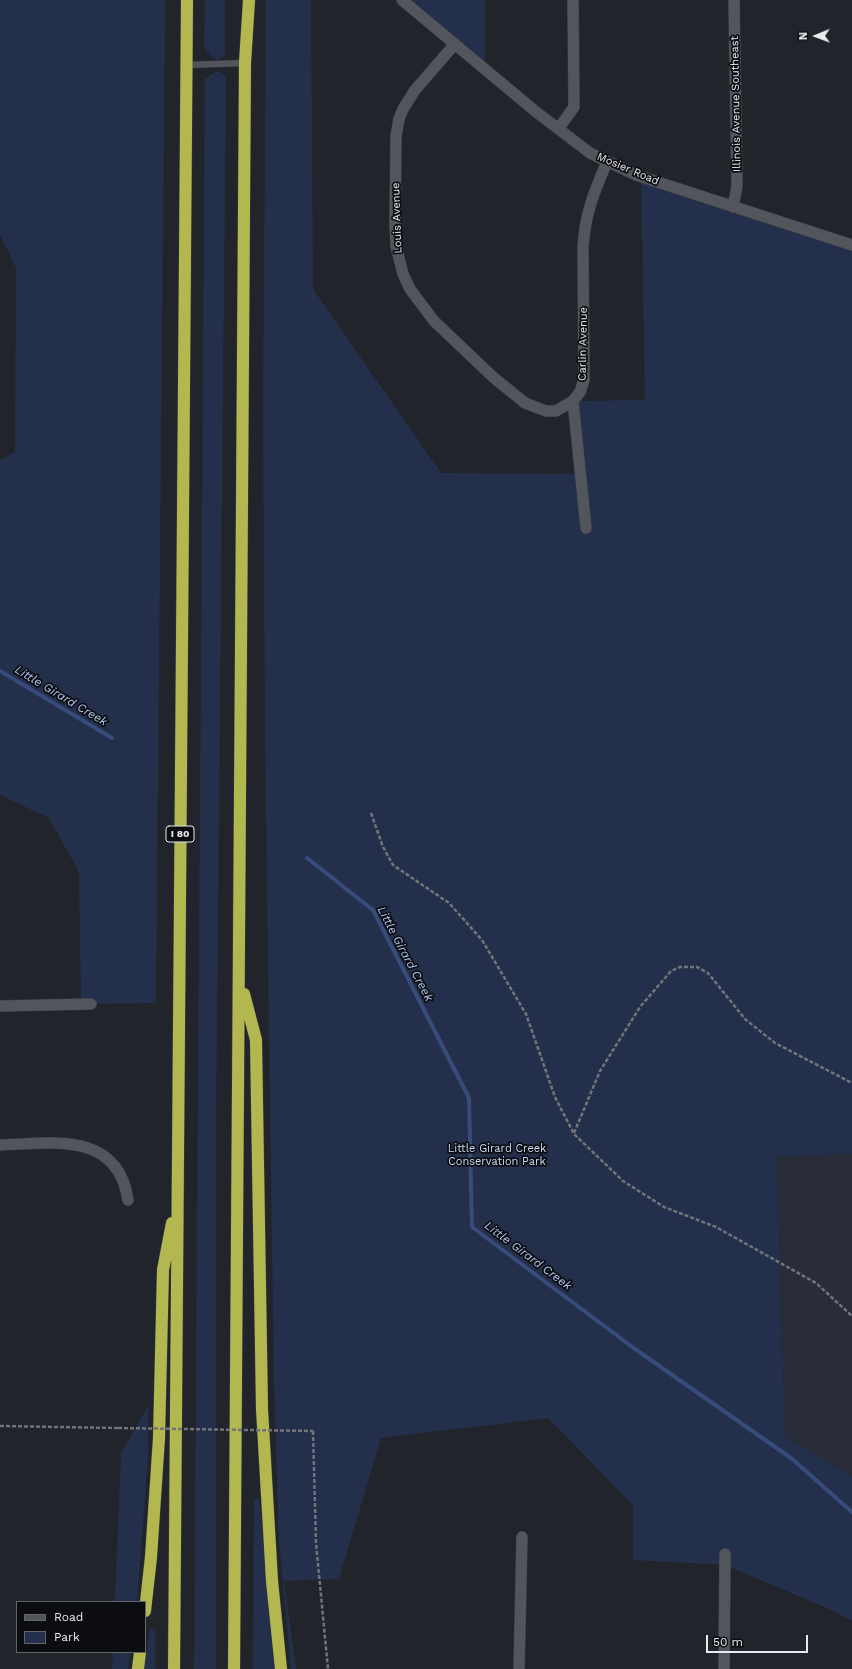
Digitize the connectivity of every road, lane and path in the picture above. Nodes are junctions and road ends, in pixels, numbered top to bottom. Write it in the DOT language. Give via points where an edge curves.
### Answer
graph roads {
  1 [pos="187,0"];
  2 [pos="246,0"];
  3 [pos="249,0"];
  4 [pos="402,0"];
  5 [pos="573,0"];
  6 [pos="734,0"];
  7 [pos="248,18"];
  8 [pos="454,45"];
  9 [pos="245,63"];
  10 [pos="186,65"];
  11 [pos="559,128"];
  12 [pos="607,162"];
  13 [pos="733,207"];
  14 [pos="852,245"];
  15 [pos="573,402"];
  16 [pos="586,528"];
  17 [pos="371,813"];
  18 [pos="240,977"];
  19 [pos="91,1004"];
  20 [pos="0,1006"];
  21 [pos="852,1083"];
  22 [pos="574,1134"];
  23 [pos="0,1145"];
  24 [pos="178,1195"];
  25 [pos="128,1200"];
  26 [pos="852,1316"];
  27 [pos="0,1426"];
  28 [pos="522,1537"];
  29 [pos="726,1554"];
  30 [pos="146,1603"];
  31 [pos="140,1653"];
  32 [pos="138,1669"];
  33 [pos="174,1669"];
  34 [pos="234,1669"];
  35 [pos="281,1669"];
  36 [pos="328,1669"];
  37 [pos="519,1669"];
  38 [pos="724,1669"];
  1 -- 10 [label="highway, I 80"];
  2 -- 7 [label="highway"];
  3 -- 7 [label="highway"];
  4 -- 8 [label="street, Mosier Road"];
  5 -- 11 [label="street" via="574,107"];
  6 -- 13 [label="street, Illinois Avenue Southeast" via="737,186"];
  7 -- 9 [label="highway"];
  8 -- 11 [label="street, Mosier Road"];
  8 -- 15 [label="street, Louis Avenue" via="415,90 399,119 396,136 395,222 396,246 403,274 417,300 434,321 525,404 540,410 556,411"];
  9 -- 10 [label="lane"];
  9 -- 18 [label="highway"];
  10 -- 24 [label="highway, I 80"];
  11 -- 12 [label="street, Mosier Road" via="590,153"];
  12 -- 13 [label="street, Mosier Road" via="636,175"];
  12 -- 15 [label="street, Carlin Avenue" via="592,196 584,226 584,380"];
  13 -- 14 [label="street, Mosier Road"];
  15 -- 16 [label="street"];
  17 -- 22 [label="path" via="383,847 393,865 449,903 482,940 526,1014 555,1097"];
  18 -- 34 [label="highway"];
  18 -- 35 [label="highway" via="256,1040 262,1409 272,1581"];
  19 -- 20 [label="street"];
  21 -- 22 [label="path" via="775,1043 745,1019 708,972 697,967 680,967 670,971 632,1020 600,1070"];
  22 -- 26 [label="path" via="623,1181 664,1207 716,1227 816,1283"];
  23 -- 25 [label="street" via="60,1143 79,1145 95,1151 116,1165 124,1180"];
  24 -- 30 [label="highway" via="163,1270 159,1438"];
  24 -- 33 [label="highway, I 80"];
  27 -- 36 [label="path, bridge" via="313,1431 316,1543"];
  28 -- 37 [label="street"];
  29 -- 38 [label="street"];
  31 -- 32 [label="highway"];
}
